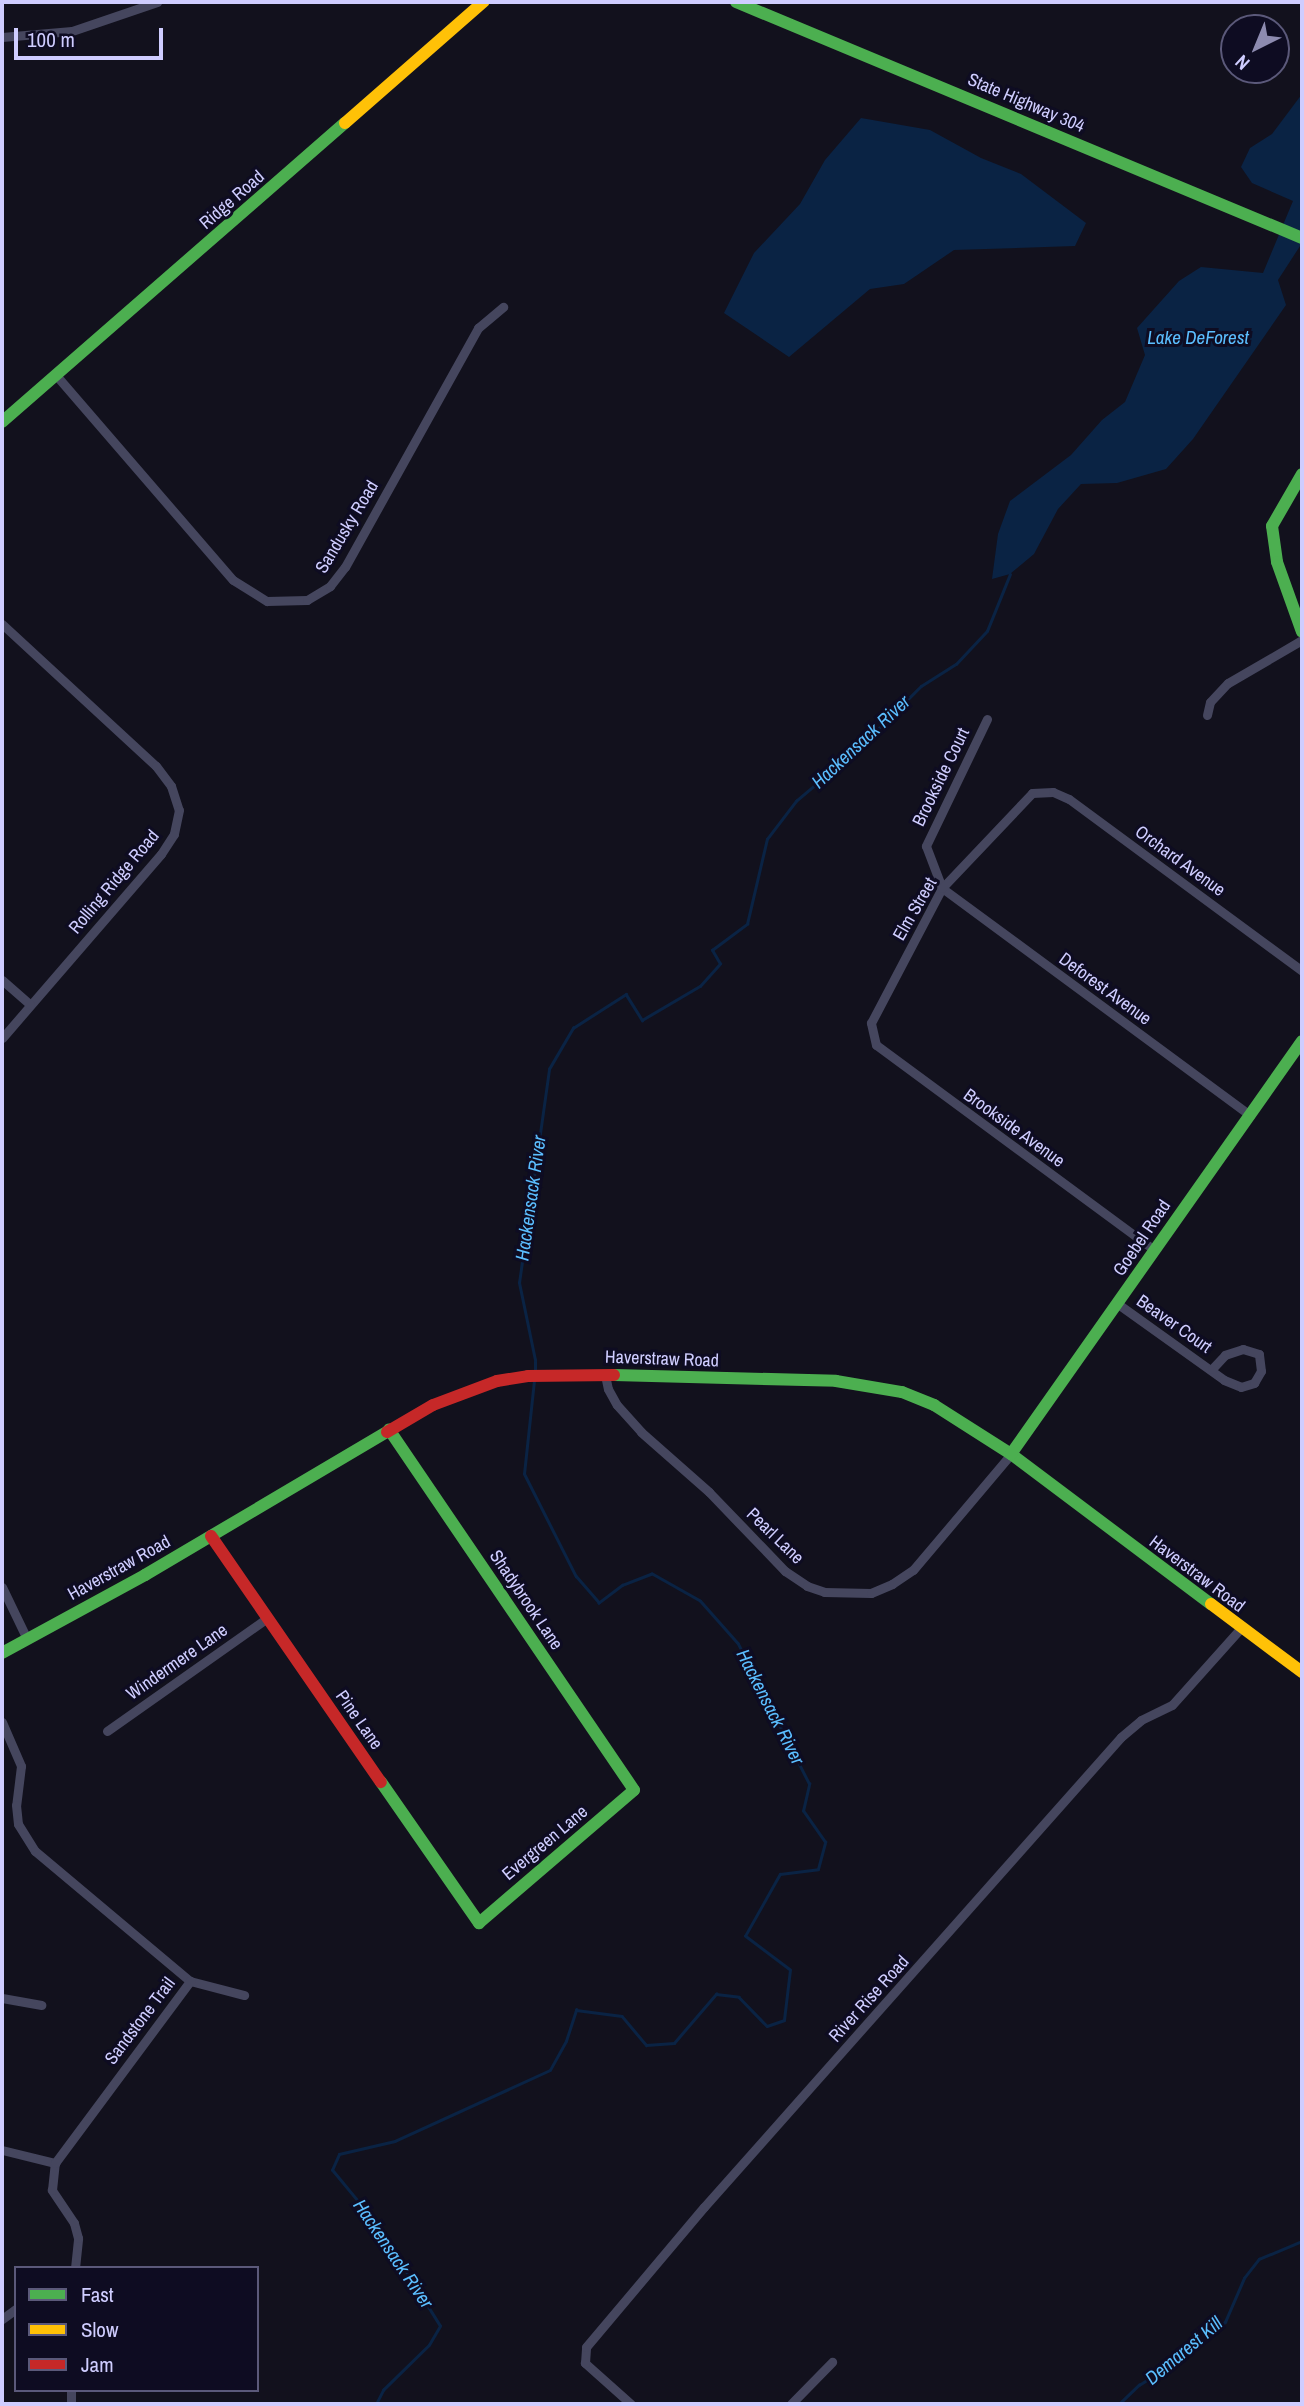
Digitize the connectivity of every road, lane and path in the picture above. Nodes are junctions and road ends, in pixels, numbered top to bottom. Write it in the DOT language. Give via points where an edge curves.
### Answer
graph roads {
  1 [pos="156,2"];
  2 [pos="483,2"];
  3 [pos="736,2"];
  4 [pos="2,37"];
  5 [pos="1302,238"];
  6 [pos="503,307"];
  7 [pos="55,374"];
  8 [pos="2,422"];
  9 [pos="1302,474"];
  10 [pos="2,624"];
  11 [pos="1302,632"];
  12 [pos="1302,640"];
  13 [pos="1207,715"];
  14 [pos="987,719"];
  15 [pos="1032,793"];
  16 [pos="942,888"];
  17 [pos="1302,971"];
  18 [pos="2,980"];
  19 [pos="30,1004"];
  20 [pos="871,1023"];
  21 [pos="2,1038"];
  22 [pos="1302,1041"];
  23 [pos="1250,1115"];
  24 [pos="1153,1249"];
  25 [pos="1118,1304"];
  26 [pos="1212,1369"];
  27 [pos="605,1375"];
  28 [pos="389,1429"];
  29 [pos="1011,1454"];
  30 [pos="211,1536"];
  31 [pos="2,1587"];
  32 [pos="267,1618"];
  33 [pos="1240,1629"];
  34 [pos="27,1639"];
  35 [pos="2,1653"];
  36 [pos="1300,1667"];
  37 [pos="2,1722"];
  38 [pos="107,1731"];
  39 [pos="634,1790"];
  40 [pos="478,1923"];
  41 [pos="190,1981"];
  42 [pos="244,1994"];
  43 [pos="2,1998"];
  44 [pos="41,2005"];
  45 [pos="2,2150"];
  46 [pos="55,2163"];
  47 [pos="75,2266"];
  48 [pos="832,2362"];
  49 [pos="631,2404"];
  50 [pos="792,2404"];
  1 -- 4 [label="street" via="72,31"];
  2 -- 7 [label="street, Ridge Road"];
  3 -- 5 [label="street, State Highway 304"];
  6 -- 7 [label="street, Sandusky Road" via="478,328 345,567 330,586 307,600 267,601 233,580"];
  7 -- 8 [label="street, Ridge Road"];
  9 -- 11 [label="street" via="1272,526 1277,562"];
  10 -- 19 [label="street, Rolling Ridge Road" via="156,765 180,810 174,834 161,854"];
  12 -- 13 [label="street" via="1228,683 1210,702"];
  14 -- 16 [label="street, Brookside Court" via="926,846"];
  15 -- 16 [label="street, Elm Street"];
  15 -- 17 [label="street, Orchard Avenue" via="1053,792 1069,799"];
  16 -- 20 [label="street, Elm Street"];
  16 -- 23 [label="street, Deforest Avenue"];
  18 -- 19 [label="street"];
  19 -- 21 [label="street, Rolling Ridge Road"];
  20 -- 24 [label="street, Brookside Avenue" via="876,1045 888,1056"];
  22 -- 23 [label="street, Goebel Road"];
  23 -- 24 [label="street, Goebel Road"];
  24 -- 25 [label="street, Goebel Road"];
  25 -- 26 [label="street, Beaver Court"];
  25 -- 29 [label="street, Goebel Road"];
  26 -- 26 [label="street, Beaver Court" via="1241,1387 1254,1383 1261,1371 1259,1354 1243,1349 1225,1355"];
  27 -- 28 [label="street, Haverstraw Road" via="497,1381 433,1405"];
  27 -- 29 [label="street, Haverstraw Road" via="869,1385 934,1405"];
  27 -- 29 [label="street, Pearl Lane" via="617,1405 641,1432 709,1492 785,1571 824,1592 871,1593 913,1570"];
  28 -- 30 [label="street, Haverstraw Road"];
  28 -- 39 [label="street, Shadybrook Lane"];
  29 -- 33 [label="street, Haverstraw Road"];
  30 -- 32 [label="street, Pine Lane"];
  30 -- 34 [label="street, Haverstraw Road"];
  31 -- 34 [label="street"];
  32 -- 38 [label="street, Windermere Lane"];
  32 -- 40 [label="street, Pine Lane"];
  33 -- 36 [label="street, Haverstraw Road"];
  33 -- 49 [label="street, River Rise Road" via="1172,1705 1141,1720 1121,1737 704,2207 586,2347 585,2363"];
  34 -- 35 [label="street, Haverstraw Road"];
  37 -- 41 [label="street, Sandstone Trail" via="21,1766 18,1824 35,1851"];
  39 -- 40 [label="street, Evergreen Lane"];
  41 -- 42 [label="street"];
  41 -- 46 [label="street, Sandstone Trail"];
  43 -- 44 [label="street"];
  45 -- 46 [label="street"];
  46 -- 47 [label="street" via="52,2190 74,2223 78,2238"];
  48 -- 50 [label="street"];
}
